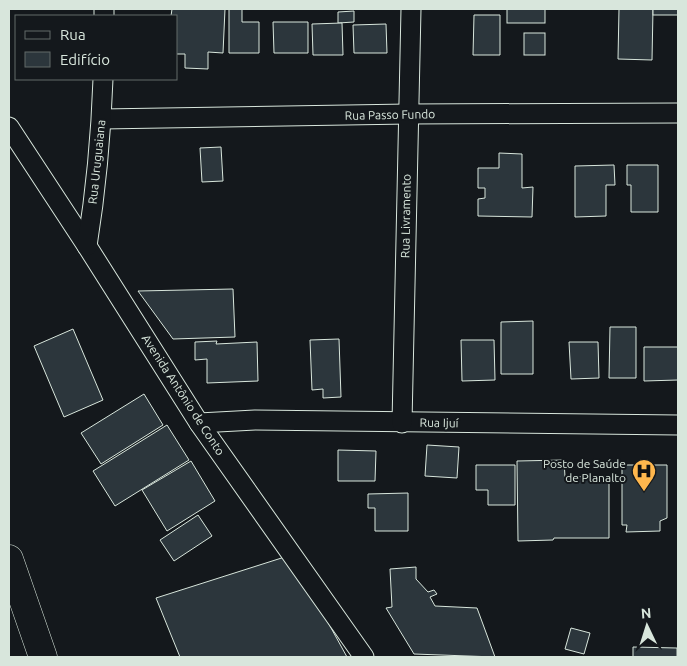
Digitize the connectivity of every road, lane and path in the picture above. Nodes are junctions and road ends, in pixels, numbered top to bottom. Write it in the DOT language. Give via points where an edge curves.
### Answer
graph roads {
  1 [pos="411,9"];
  2 [pos="102,80"];
  3 [pos="678,113"];
  4 [pos="408,114"];
  5 [pos="102,118"];
  6 [pos="9,127"];
  7 [pos="87,246"];
  8 [pos="199,423"];
  9 [pos="402,423"];
  10 [pos="678,425"];
  11 [pos="9,559"];
  12 [pos="43,657"];
  13 [pos="364,657"];
  1 -- 4 [label="street, Rua Livramento"];
  2 -- 5 [label="street, Rua Uruguaiana"];
  3 -- 4 [label="street, Rua Passo Fundo"];
  4 -- 5 [label="street, Rua Passo Fundo"];
  4 -- 9 [label="street, Rua Livramento"];
  5 -- 7 [label="street, Rua Uruguaiana"];
  6 -- 7 [label="street, Avenida Antônio de Conto"];
  7 -- 8 [label="street, Avenida Antônio de Conto"];
  8 -- 9 [label="street, Rua Ijuí" via="255,420"];
  8 -- 13 [label="street, Avenida Antônio de Conto"];
  9 -- 10 [label="street, Rua Ijuí"];
  11 -- 12 [label="main road"];
}
